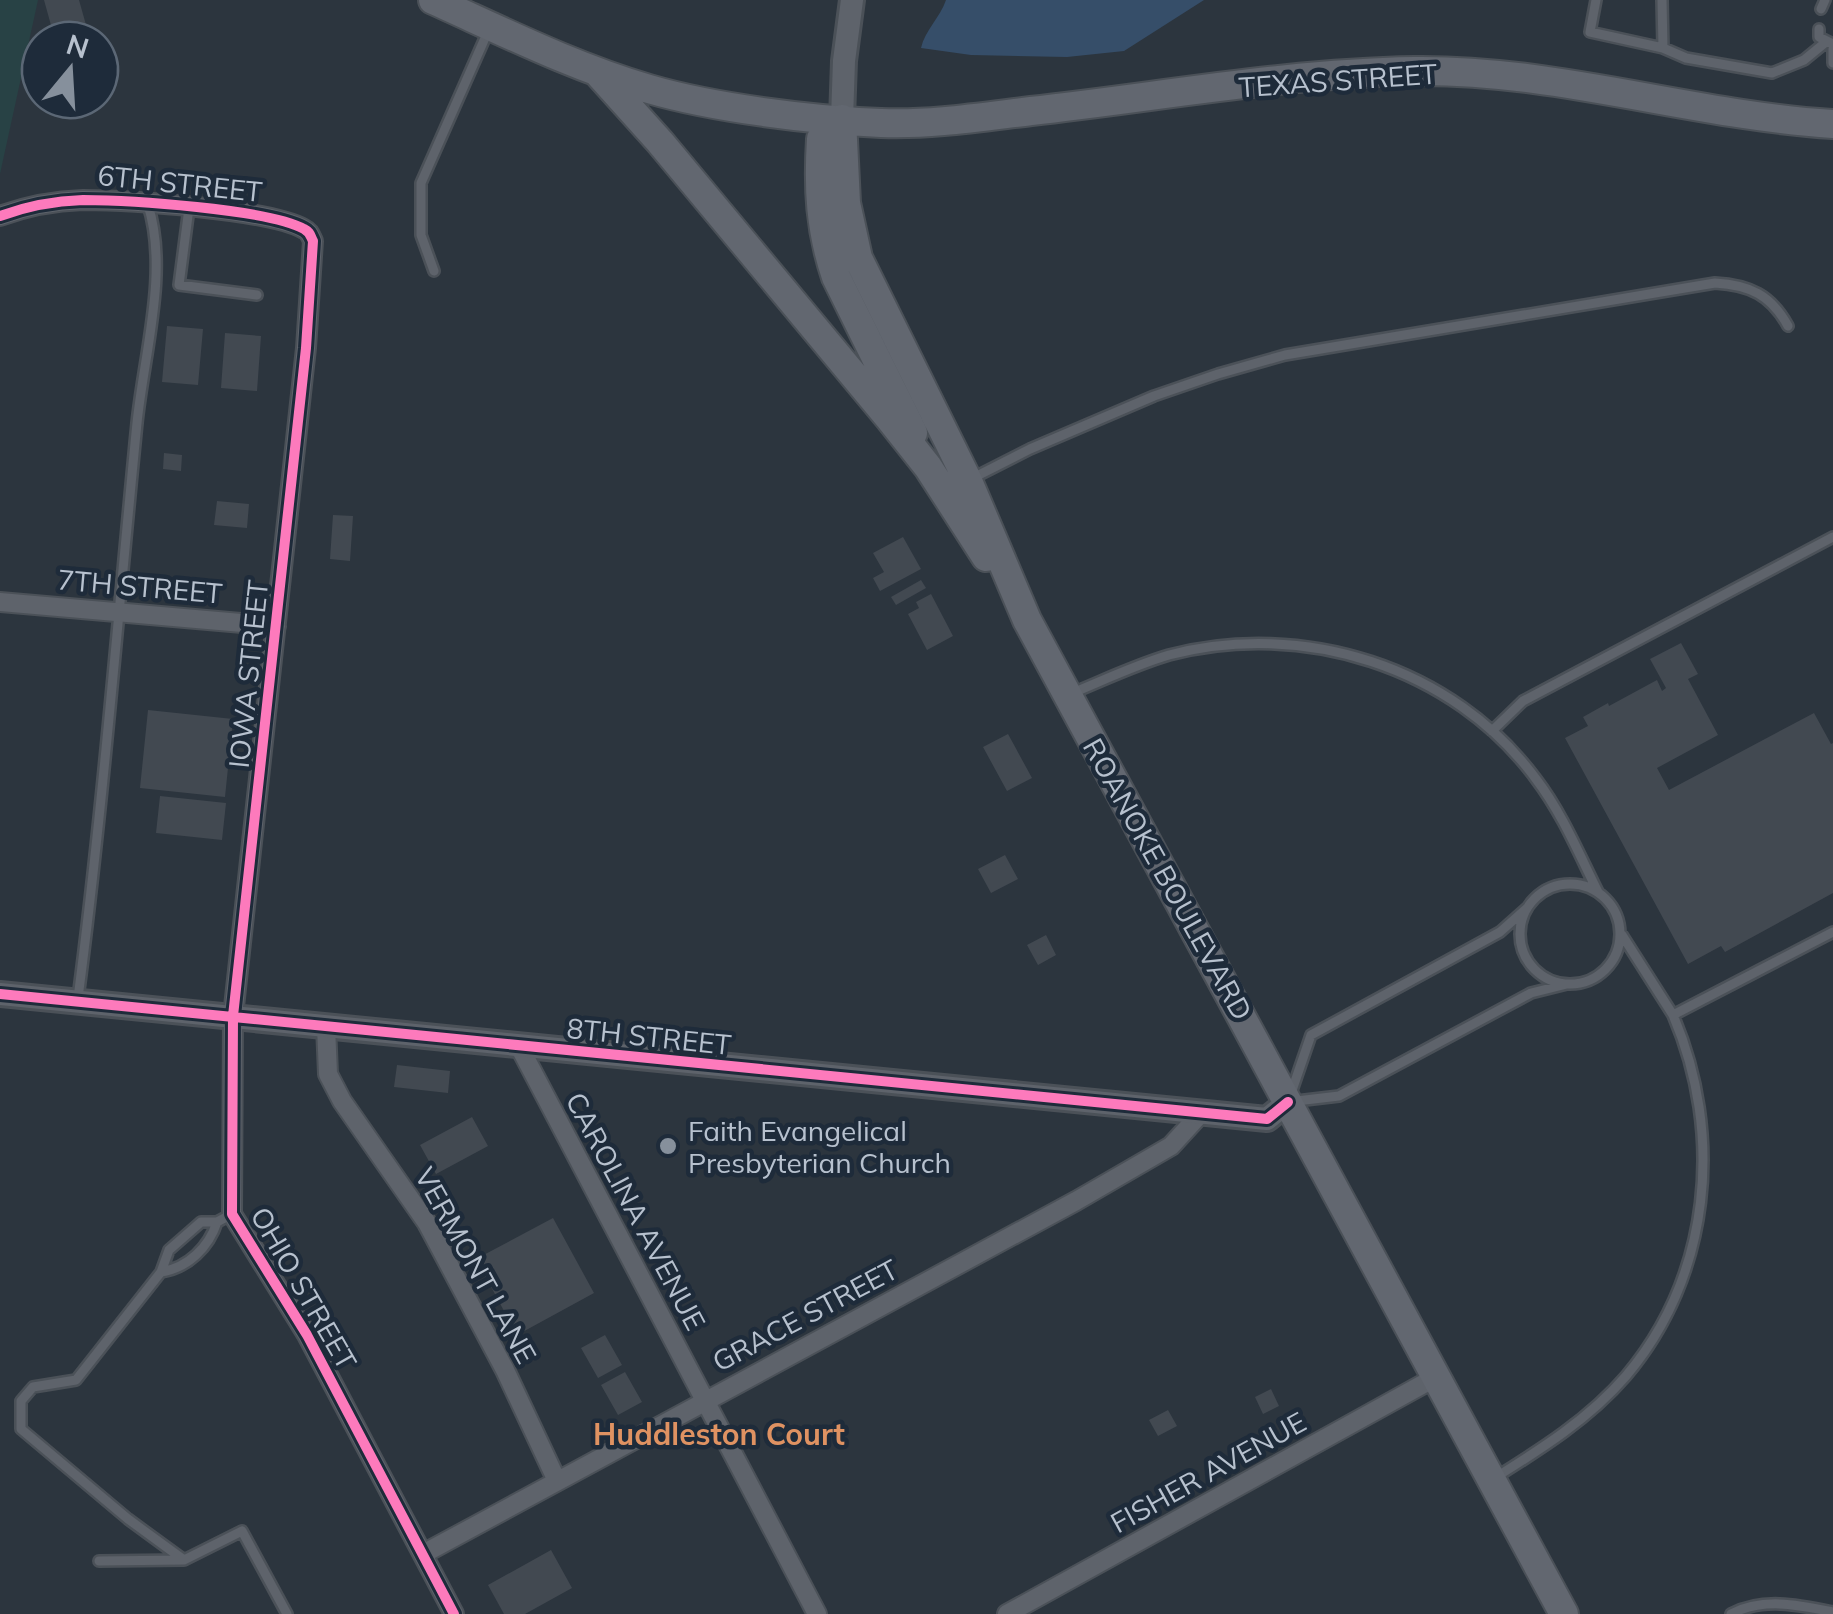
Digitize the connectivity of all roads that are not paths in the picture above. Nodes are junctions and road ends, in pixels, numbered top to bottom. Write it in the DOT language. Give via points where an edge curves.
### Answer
graph roads {
  1 [pos="432,0"];
  2 [pos="852,0"];
  3 [pos="1596,0"];
  4 [pos="1662,0"];
  5 [pos="490,26"];
  6 [pos="1819,29"];
  7 [pos="1831,45"];
  8 [pos="1663,48"];
  9 [pos="1833,63"];
  10 [pos="596,72"];
  11 [pos="842,119"];
  12 [pos="1833,124"];
  13 [pos="148,204"];
  14 [pos="189,208"];
  15 [pos="0,216"];
  16 [pos="434,271"];
  17 [pos="256,295"];
  18 [pos="1788,326"];
  19 [pos="306,337"];
  20 [pos="946,480"];
  21 [pos="1833,537"];
  22 [pos="0,602"];
  23 [pos="118,612"];
  24 [pos="276,626"];
  25 [pos="1067,696"];
  26 [pos="1492,732"];
  27 [pos="1598,892"];
  28 [pos="1527,908"];
  29 [pos="1620,932"];
  30 [pos="1833,932"];
  31 [pos="1567,984"];
  32 [pos="0,994"];
  33 [pos="78,1001"];
  34 [pos="1672,1015"];
  35 [pos="234,1016"];
  36 [pos="326,1026"];
  37 [pos="519,1046"];
  38 [pos="1288,1102"];
  39 [pos="1202,1112"];
  40 [pos="225,1218"];
  41 [pos="162,1272"];
  42 [pos="1436,1377"];
  43 [pos="704,1401"];
  44 [pos="1492,1480"];
  45 [pos="557,1482"];
  46 [pos="423,1554"];
  47 [pos="184,1560"];
  48 [pos="98,1561"];
  49 [pos="1833,1612"];
  50 [pos="287,1614"];
  51 [pos="454,1614"];
  52 [pos="817,1614"];
  53 [pos="1007,1614"];
  54 [pos="1564,1614"];
  55 [pos="1732,1614"];
  1 -- 5 [label="main road"];
  2 -- 11 [label="street"];
  3 -- 8 [label="lane" via="1590,32"];
  4 -- 8 [label="lane"];
  5 -- 10 [label="main road"];
  5 -- 16 [label="lane" via="421,183 421,234"];
  6 -- 7 [label="lane" via="1819,38"];
  7 -- 8 [label="lane" via="1772,72"];
  7 -- 9 [label="lane"];
  10 -- 11 [label="main road" via="686,98"];
  10 -- 20 [label="main road"];
  11 -- 12 [label="main road, TEXAS STREET" via="949,120 1308,76 1418,71 1520,77"];
  11 -- 20 [label="main road" via="846,203 858,258"];
  11 -- 20 [label="main road" via="821,139 818,198 828,253"];
  13 -- 14 [label="street, 6TH STREET"];
  13 -- 15 [label="street, 6TH STREET" via="83,200"];
  13 -- 23 [label="lane" via="157,272"];
  14 -- 17 [label="lane" via="179,285"];
  14 -- 19 [label="street, 6TH STREET" via="280,222 310,235"];
  18 -- 20 [label="lane" via="1761,294 1715,282 1339,344 1154,396"];
  19 -- 24 [label="street, IOWA STREET"];
  20 -- 25 [label="main road, ROANOKE BOULEVARD"];
  21 -- 26 [label="lane" via="1523,702"];
  22 -- 23 [label="street, 7TH STREET"];
  23 -- 24 [label="street, 7TH STREET"];
  23 -- 33 [label="lane"];
  24 -- 35 [label="street, IOWA STREET"];
  25 -- 26 [label="lane" via="1171,655 1234,644 1308,646 1420,680"];
  25 -- 38 [label="main road, ROANOKE BOULEVARD"];
  26 -- 27 [label="lane" via="1546,792"];
  27 -- 28 [label="lane" via="1552,887"];
  27 -- 29 [label="lane"];
  28 -- 31 [label="lane" via="1520,941 1526,957 1536,971"];
  28 -- 38 [label="lane" via="1500,932 1311,1035"];
  29 -- 31 [label="lane" via="1612,962 1600,975"];
  29 -- 34 [label="lane"];
  30 -- 34 [label="lane"];
  31 -- 38 [label="lane" via="1532,993 1339,1096"];
  32 -- 33 [label="street, 8TH STREET"];
  33 -- 35 [label="street, 8TH STREET"];
  34 -- 44 [label="lane" via="1693,1070 1703,1127 1701,1206 1684,1272 1652,1341 1624,1377 1569,1429"];
  35 -- 36 [label="street, 8TH STREET"];
  35 -- 40 [label="street, OHIO STREET"];
  36 -- 37 [label="street, 8TH STREET"];
  36 -- 45 [label="street, VERMONT LANE" via="328,1074 427,1223"];
  37 -- 39 [label="street, 8TH STREET"];
  37 -- 43 [label="street, CAROLINA AVENUE"];
  38 -- 39 [label="street, 8TH STREET" via="1268,1118"];
  38 -- 42 [label="main road, ROANOKE BOULEVARD"];
  39 -- 43 [label="street, GRACE STREET" via="1172,1146"];
  40 -- 41 [label="lane" via="179,1269"];
  40 -- 41 [label="lane" via="190,1231 170,1250"];
  40 -- 46 [label="street, OHIO STREET" via="307,1334"];
  41 -- 47 [label="lane" via="76,1380 34,1387 20,1402 21,1429"];
  42 -- 44 [label="main road, ROANOKE BOULEVARD"];
  42 -- 53 [label="street, FISHER AVENUE"];
  43 -- 45 [label="street, GRACE STREET"];
  43 -- 52 [label="street, CAROLINA AVENUE"];
  44 -- 54 [label="main road, ROANOKE BOULEVARD"];
  45 -- 46 [label="street, GRACE STREET"];
  46 -- 51 [label="street, OHIO STREET"];
  47 -- 48 [label="lane"];
  47 -- 50 [label="lane" via="242,1531"];
  49 -- 55 [label="lane" via="1768,1602"];
}
